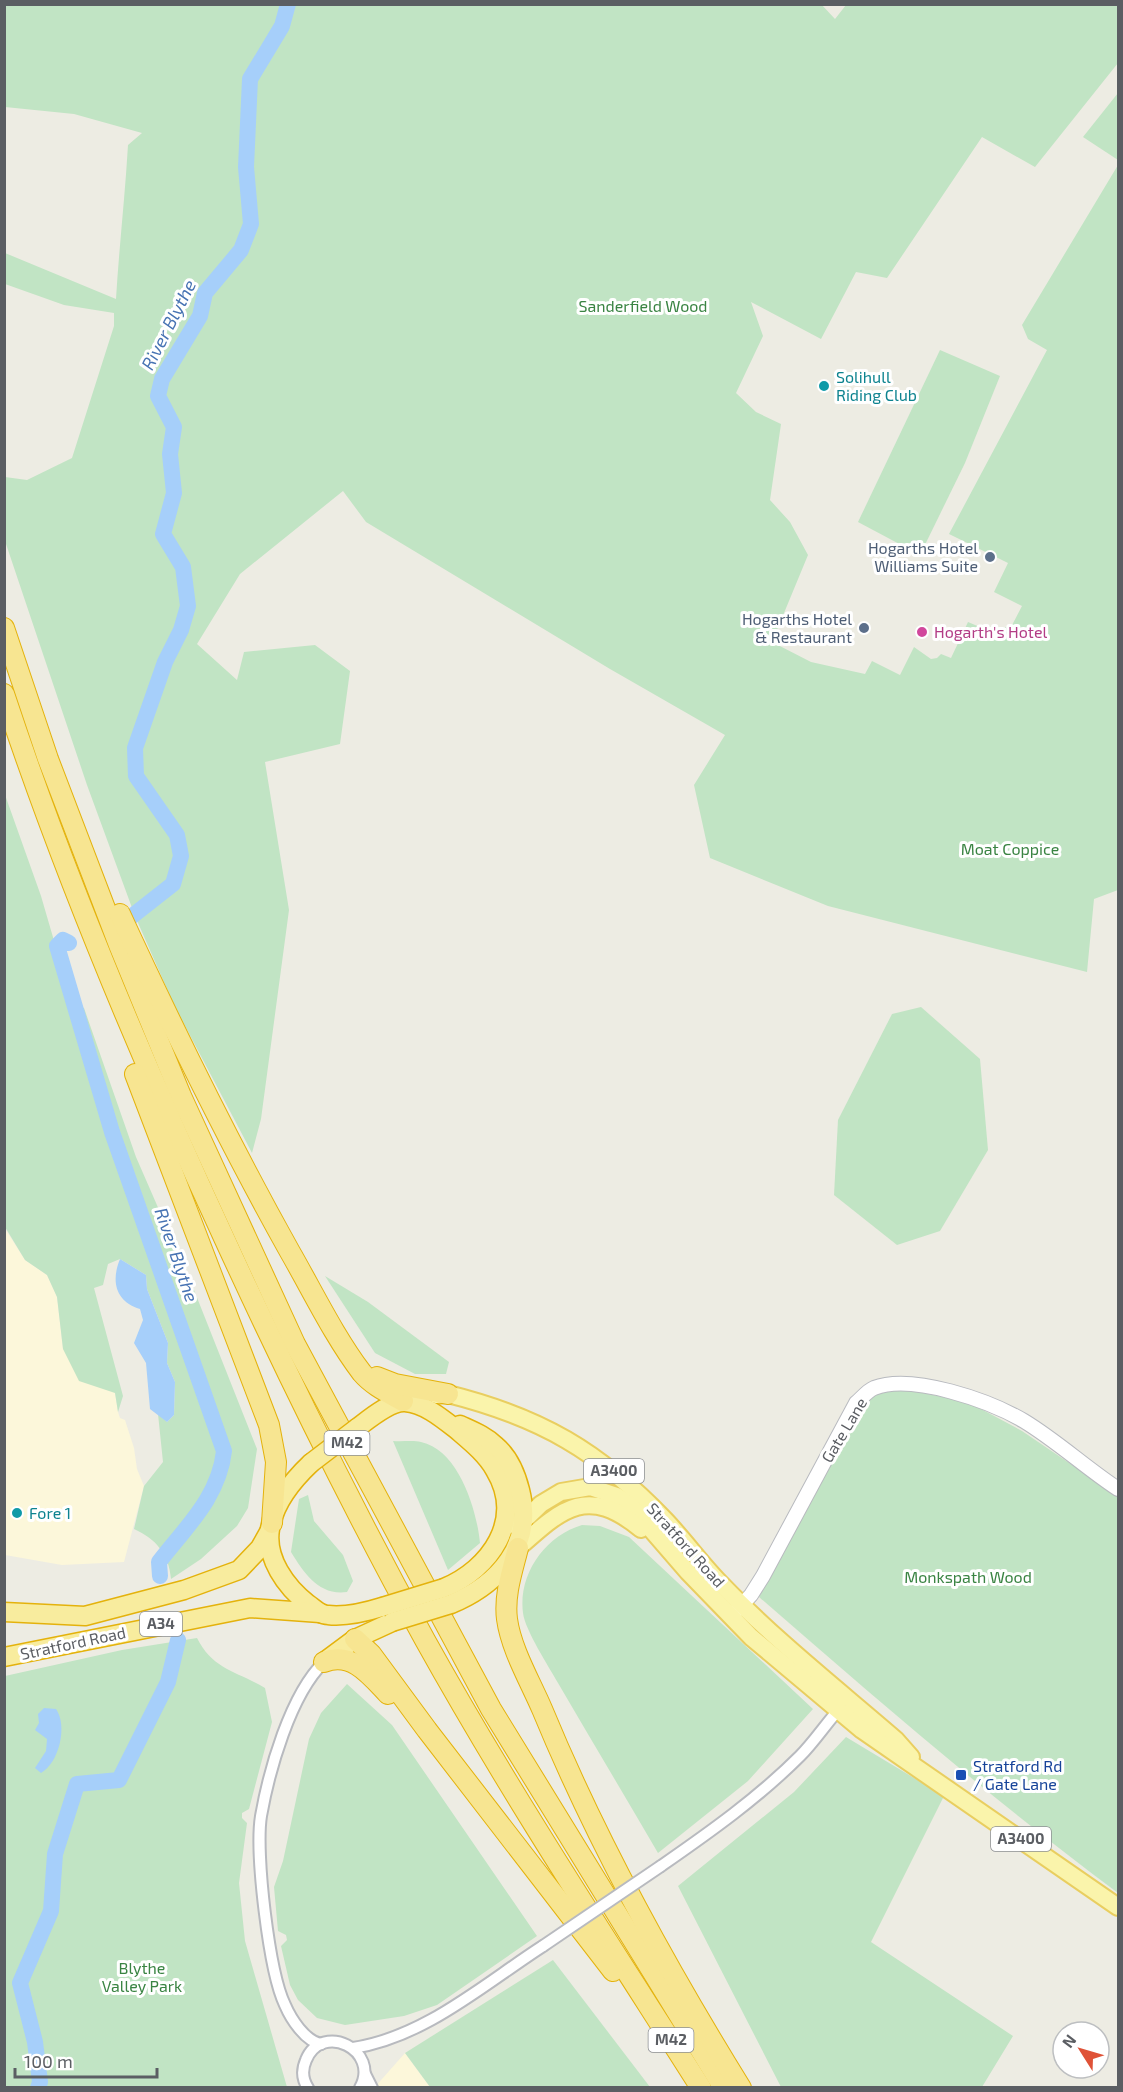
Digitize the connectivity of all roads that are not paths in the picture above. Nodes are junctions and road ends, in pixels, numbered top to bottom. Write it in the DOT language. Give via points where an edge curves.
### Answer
graph roads {
  1 [pos="4,628"];
  2 [pos="4,694"];
  3 [pos="4,731"];
  4 [pos="48,759"];
  5 [pos="355,1362"];
  6 [pos="448,1394"];
  7 [pos="405,1402"];
  8 [pos="440,1416"];
  9 [pos="1119,1489"];
  10 [pos="523,1521"];
  11 [pos="270,1527"];
  12 [pos="518,1548"];
  13 [pos="494,1550"];
  14 [pos="688,1572"];
  15 [pos="447,1596"];
  16 [pos="736,1610"];
  17 [pos="4,1612"];
  18 [pos="323,1614"];
  19 [pos="355,1639"];
  20 [pos="4,1658"];
  21 [pos="324,1662"];
  22 [pos="844,1705"];
  23 [pos="427,1730"];
  24 [pos="1119,1907"];
  25 [pos="641,1993"];
  26 [pos="321,2044"];
  27 [pos="353,2048"];
  28 [pos="365,2074"];
  29 [pos="308,2088"];
  30 [pos="360,2088"];
  31 [pos="372,2088"];
  32 [pos="701,2088"];
  33 [pos="724,2088"];
  34 [pos="741,2088"];
  1 -- 4 [label="highway, M42"];
  2 -- 25 [label="highway, M42" via="112,986 282,1366 426,1641"];
  3 -- 11 [label="highway" via="268,1425 276,1462"];
  4 -- 5 [label="highway" via="206,1096 254,1189"];
  4 -- 33 [label="highway, M42" via="181,1096 295,1344 491,1709"];
  5 -- 6 [label="highway" via="382,1379"];
  5 -- 7 [label="highway" via="370,1381"];
  6 -- 7 [label="main road, Stratford Road"];
  6 -- 16 [label="main road, Stratford Road / A3400" via="516,1414 592,1454 665,1520"];
  7 -- 8 [label="highway, A34"];
  7 -- 11 [label="highway, A34, bridge" via="357,1428 311,1463 285,1493"];
  8 -- 10 [label="highway" via="483,1436 505,1456 517,1479"];
  8 -- 13 [label="highway, A34" via="485,1456 499,1478 505,1515"];
  9 -- 16 [label="street, Gate Lane" via="1024,1421 971,1397 915,1386 890,1384 871,1389 856,1403 763,1576"];
  10 -- 12 [label="highway"];
  10 -- 13 [label="main road, Stratford Road / A3400"];
  10 -- 14 [label="main road, Stratford Road / A3400" via="561,1492 577,1487 604,1490 630,1505"];
  11 -- 17 [label="highway, Stratford Road / A34" via="260,1548 239,1570 184,1590 85,1616"];
  11 -- 18 [label="highway" via="274,1559 284,1580"];
  12 -- 14 [label="main road" via="565,1510 601,1506 625,1516"];
  12 -- 15 [label="highway" via="484,1586"];
  12 -- 34 [label="highway" via="506,1611 531,1684 634,1902"];
  13 -- 15 [label="highway, A34"];
  14 -- 16 [label="main road, Stratford Road / A3400"];
  15 -- 18 [label="highway, A34, bridge" via="368,1612"];
  15 -- 19 [label="highway, bridge"];
  16 -- 22 [label="main road, Stratford Road / A3400" via="777,1659"];
  18 -- 19 [label="highway"];
  18 -- 20 [label="highway, Stratford Road / A34" via="250,1608"];
  19 -- 21 [label="highway"];
  19 -- 23 [label="highway" via="371,1654"];
  21 -- 23 [label="highway" via="335,1658 350,1661"];
  21 -- 26 [label="street" via="306,1687 288,1725 261,1818 263,1887 273,1960 284,2004 308,2037"];
  22 -- 24 [label="main road, Stratford Road / A3400" via="889,1750"];
  22 -- 27 [label="street, bridge" via="778,1778 661,1866 409,2032"];
  23 -- 25 [label="highway" via="616,1974"];
  25 -- 32 [label="highway, M42"];
  26 -- 27 [label="street" via="338,2041"];
  26 -- 29 [label="street" via="307,2056 304,2065"];
  27 -- 28 [label="street" via="360,2055"];
  28 -- 30 [label="street"];
  28 -- 31 [label="street"];
}
